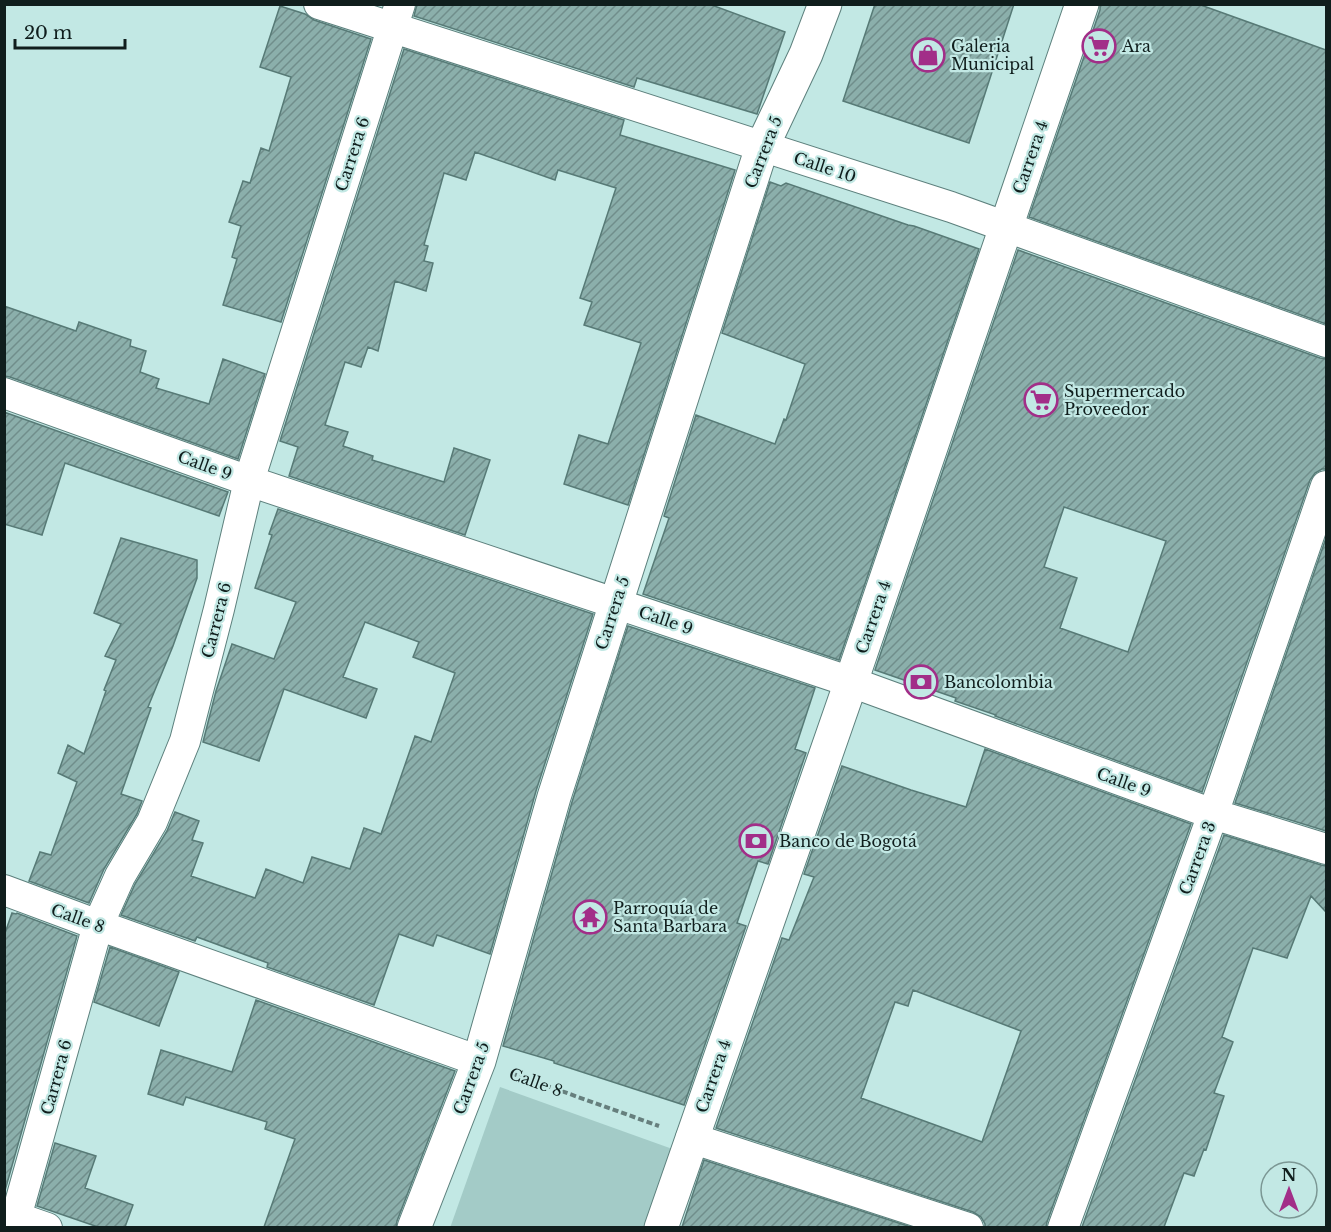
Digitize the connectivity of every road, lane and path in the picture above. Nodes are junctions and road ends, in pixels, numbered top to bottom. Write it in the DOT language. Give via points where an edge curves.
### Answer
graph roads {
  1 [pos="319,4"];
  2 [pos="825,4"];
  3 [pos="1082,4"];
  4 [pos="396,16"];
  5 [pos="762,147"];
  6 [pos="1006,226"];
  7 [pos="1326,342"];
  8 [pos="4,393"];
  9 [pos="249,481"];
  10 [pos="1326,486"];
  11 [pos="616,603"];
  12 [pos="851,682"];
  13 [pos="1213,814"];
  14 [pos="1326,849"];
  15 [pos="4,890"];
  16 [pos="98,925"];
  17 [pos="479,1061"];
  18 [pos="691,1138"];
  19 [pos="11,1219"];
  20 [pos="47,1227"];
  21 [pos="414,1227"];
  22 [pos="661,1227"];
  23 [pos="968,1227"];
  24 [pos="1063,1227"];
  1 -- 4 [label="street, Calle 10"];
  2 -- 5 [label="street, Carrera 5" via="807,54"];
  3 -- 6 [label="street, Carrera 4"];
  4 -- 5 [label="street, Calle 10"];
  4 -- 9 [label="street, Carrera 6"];
  5 -- 6 [label="street, Calle 10"];
  5 -- 11 [label="street, Carrera 5"];
  6 -- 7 [label="street, Calle 10"];
  6 -- 12 [label="street, Carrera 4"];
  8 -- 9 [label="street, Calle 9"];
  9 -- 11 [label="street, Calle 9"];
  9 -- 16 [label="street, Carrera 6" via="184,741 152,822 120,876"];
  10 -- 13 [label="street, Carrera 3"];
  11 -- 12 [label="street, Calle 9"];
  11 -- 17 [label="street, Carrera 5" via="554,797"];
  12 -- 13 [label="street, Calle 9"];
  12 -- 18 [label="street, Carrera 4"];
  13 -- 14 [label="street, Calle 9"];
  13 -- 24 [label="street, Carrera 3"];
  15 -- 16 [label="street, Calle 8"];
  16 -- 17 [label="street, Calle 8"];
  16 -- 19 [label="street, Carrera 6"];
  17 -- 18 [label="path, Calle 8"];
  17 -- 21 [label="street, Carrera 5"];
  18 -- 22 [label="street, Carrera 4"];
  18 -- 23 [label="street"];
  19 -- 20 [label="street"];
}
